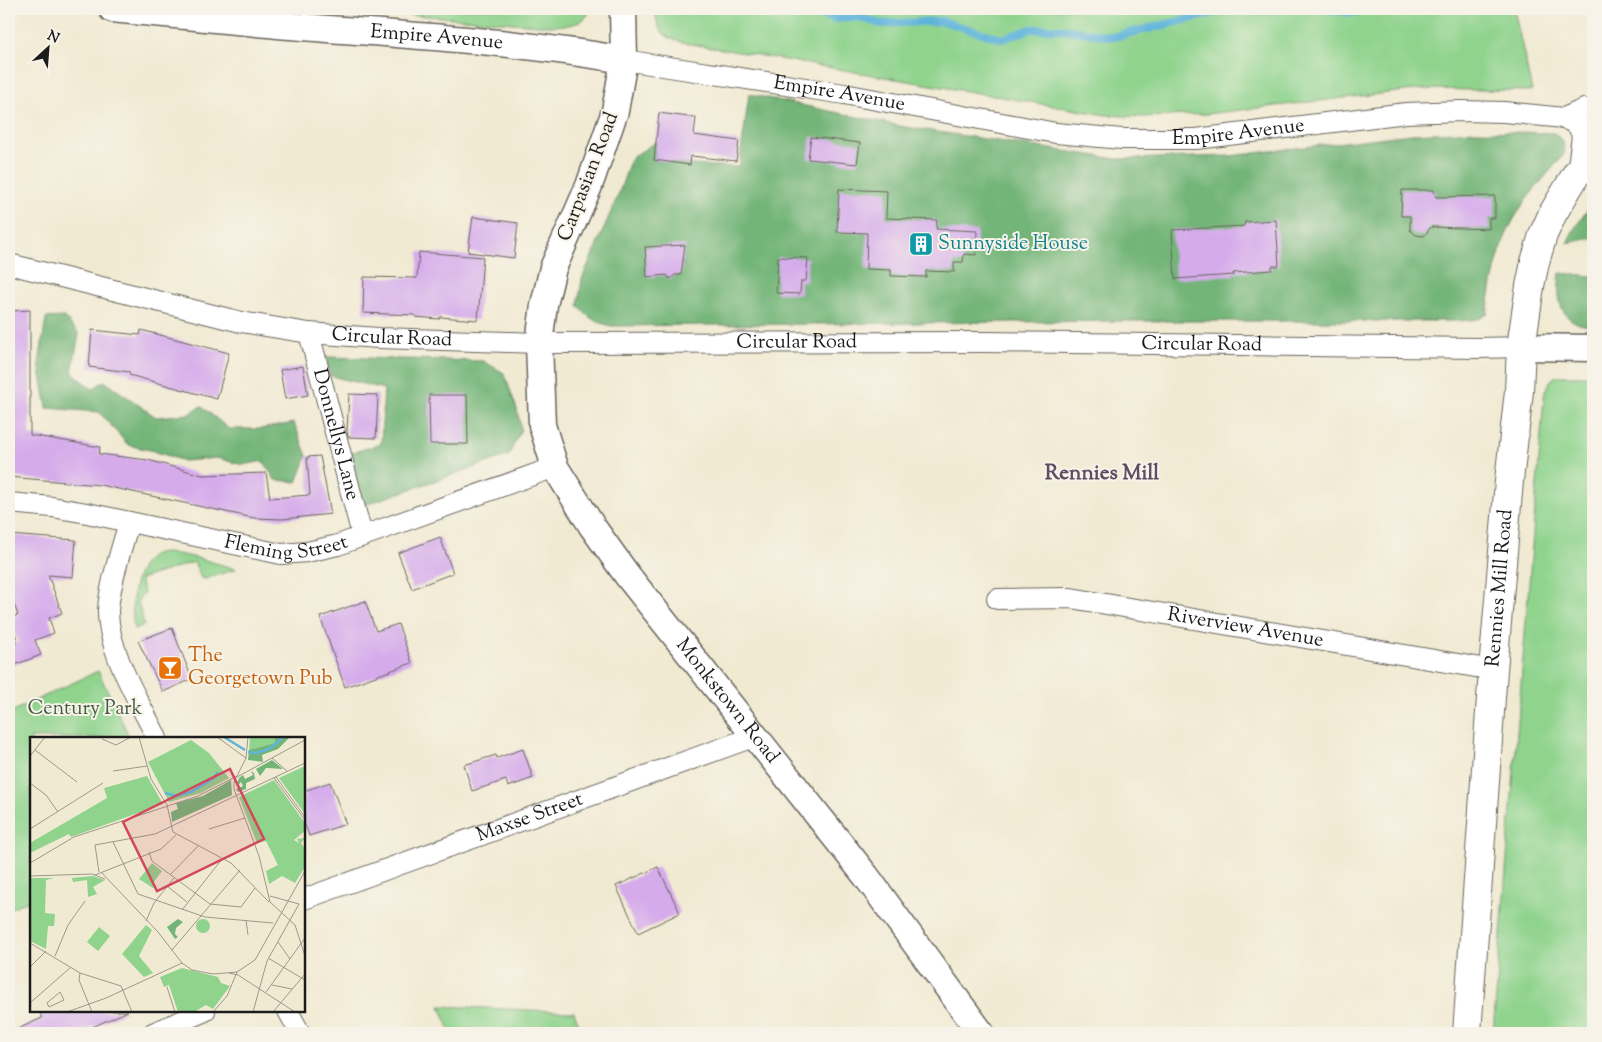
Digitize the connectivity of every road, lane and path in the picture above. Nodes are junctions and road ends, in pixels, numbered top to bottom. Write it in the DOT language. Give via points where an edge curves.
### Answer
graph roads {
  1 [pos="112,9"];
  2 [pos="623,9"];
  3 [pos="624,60"];
  4 [pos="1593,110"];
  5 [pos="1564,118"];
  6 [pos="1585,167"];
  7 [pos="9,264"];
  8 [pos="309,333"];
  9 [pos="539,342"];
  10 [pos="1521,347"];
  11 [pos="1593,348"];
  12 [pos="555,467"];
  13 [pos="9,503"];
  14 [pos="129,522"];
  15 [pos="362,535"];
  16 [pos="996,599"];
  17 [pos="1493,670"];
  18 [pos="756,736"];
  19 [pos="157,737"];
  20 [pos="305,899"];
  21 [pos="203,1012"];
  22 [pos="289,1012"];
  23 [pos="152,1033"];
  24 [pos="300,1033"];
  25 [pos="981,1033"];
  26 [pos="1467,1033"];
  1 -- 3 [label="street, Empire Avenue" via="583,52"];
  2 -- 3 [label="street, Carpasian Road"];
  3 -- 5 [label="street, Empire Avenue" via="844,94 1056,133 1122,139 1196,139 1406,113 1504,112"];
  3 -- 9 [label="street, Carpasian Road" via="605,144 553,268"];
  4 -- 5 [label="street, Empire Avenue" via="1584,109"];
  5 -- 6 [label="street" via="1578,125"];
  6 -- 10 [label="main road, Rennies Mill Road" via="1553,213 1543,235 1535,262"];
  7 -- 8 [label="street, Circular Road" via="212,316"];
  8 -- 9 [label="street, Circular Road"];
  8 -- 15 [label="street, Donnellys Lane"];
  9 -- 10 [label="street, Circular Road"];
  9 -- 12 [label="street, Monkstown Road" via="542,426"];
  10 -- 11 [label="street, Circular Road"];
  10 -- 17 [label="main road, Rennies Mill Road"];
  12 -- 15 [label="street, Fleming Street"];
  12 -- 18 [label="street, Monkstown Road" via="627,575"];
  13 -- 14 [label="street, Fleming Street" via="52,507"];
  14 -- 15 [label="street, Fleming Street" via="281,554 314,551"];
  14 -- 19 [label="street" via="108,610 110,630 114,649"];
  16 -- 17 [label="street, Riverview Avenue" via="1071,598"];
  17 -- 26 [label="main road, Rennies Mill Road"];
  18 -- 20 [label="street, Maxse Street"];
  18 -- 25 [label="street, Monkstown Road" via="866,876"];
  21 -- 23 [label="street"];
  22 -- 24 [label="street"];
}
